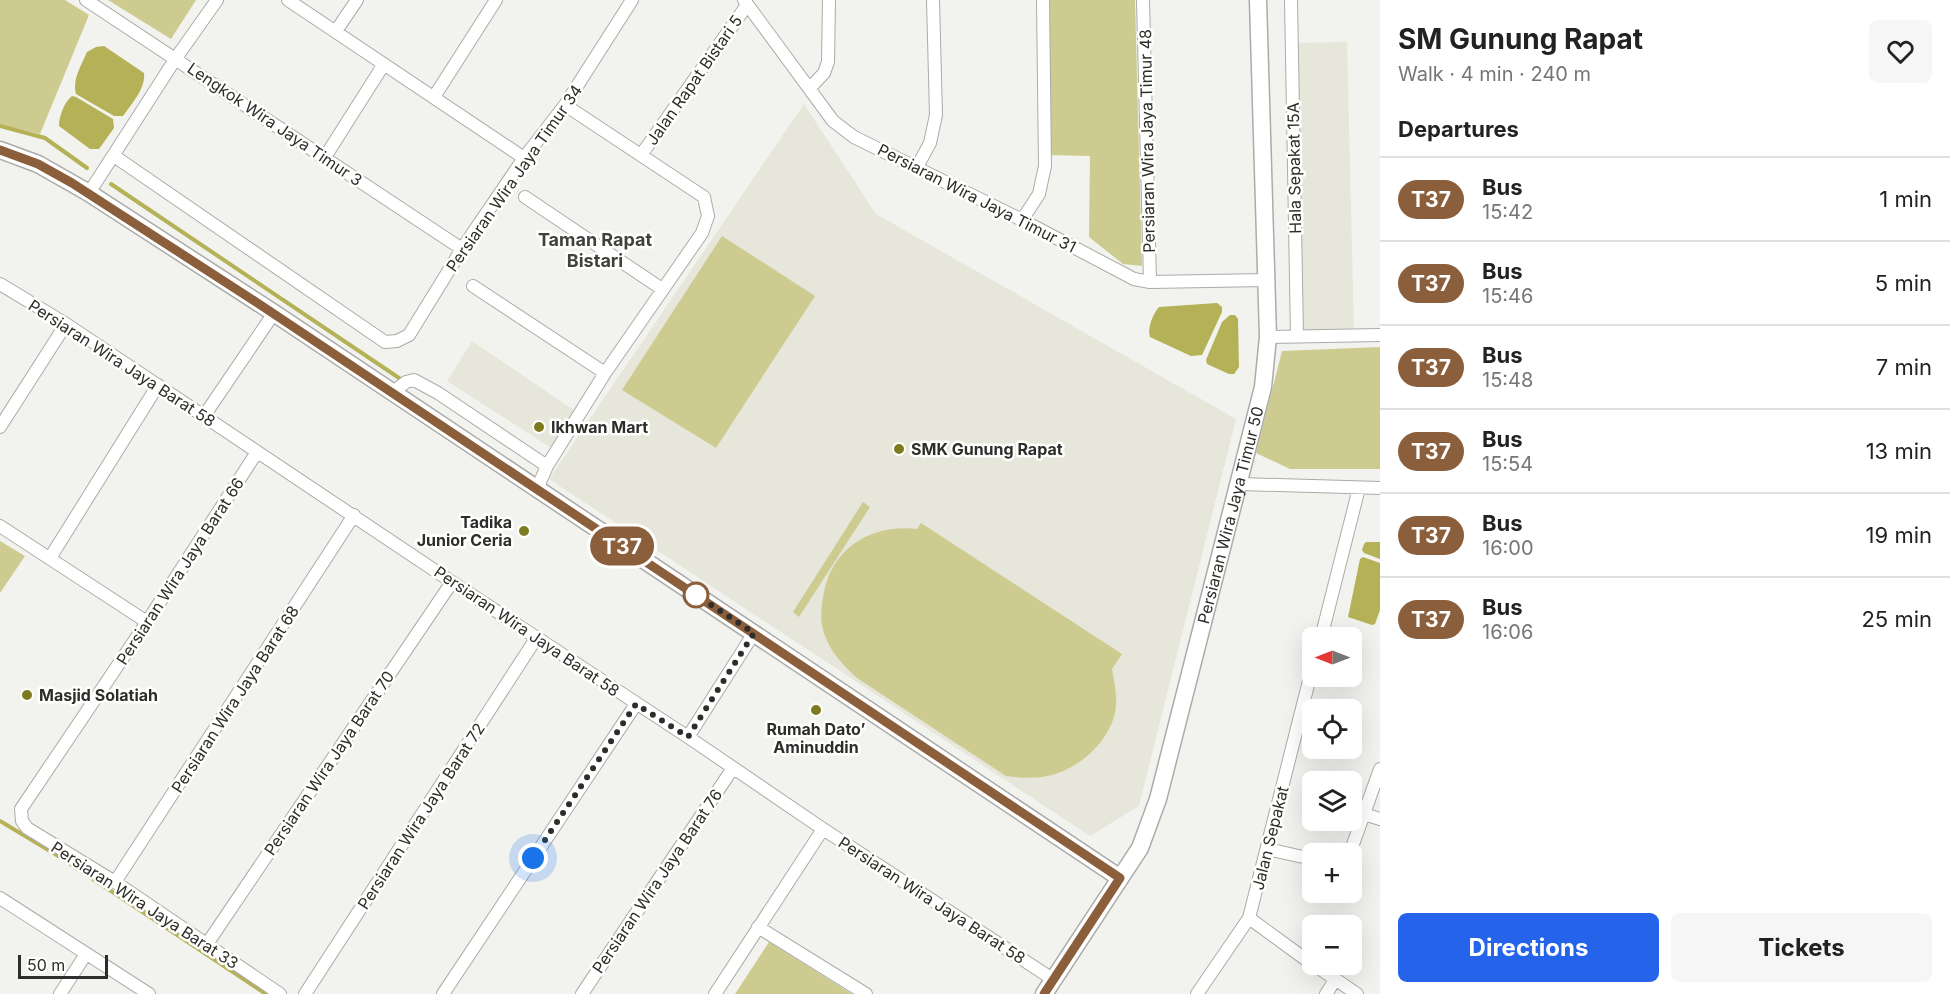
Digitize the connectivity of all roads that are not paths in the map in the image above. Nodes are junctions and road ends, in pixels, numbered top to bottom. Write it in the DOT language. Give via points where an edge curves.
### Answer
graph roads {
  1 [pos="86,0"];
  2 [pos="217,0"];
  3 [pos="288,0"];
  4 [pos="357,0"];
  5 [pos="495,0"];
  6 [pos="632,0"];
  7 [pos="829,0"];
  8 [pos="933,0"];
  9 [pos="1043,0"];
  10 [pos="1143,0"];
  11 [pos="1258,0"];
  12 [pos="1291,0"];
  13 [pos="746,3"];
  14 [pos="336,31"];
  15 [pos="176,58"];
  16 [pos="384,64"];
  17 [pos="810,88"];
  18 [pos="434,97"];
  19 [pos="566,105"];
  20 [pos="0,150"];
  21 [pos="642,155"];
  22 [pos="114,156"];
  23 [pos="325,157"];
  24 [pos="524,158"];
  25 [pos="917,166"];
  26 [pos="89,194"];
  27 [pos="525,197"];
  28 [pos="1022,219"];
  29 [pos="462,249"];
  30 [pos="1266,280"];
  31 [pos="1150,282"];
  32 [pos="0,284"];
  33 [pos="473,286"];
  34 [pos="662,289"];
  35 [pos="274,314"];
  36 [pos="66,324"];
  37 [pos="1380,335"];
  38 [pos="1297,336"];
  39 [pos="1268,337"];
  40 [pos="605,373"];
  41 [pos="158,385"];
  42 [pos="392,393"];
  43 [pos="204,416"];
  44 [pos="0,427"];
  45 [pos="257,452"];
  46 [pos="547,466"];
  47 [pos="1240,484"];
  48 [pos="1359,488"];
  49 [pos="1380,488"];
  50 [pos="537,489"];
  51 [pos="354,515"];
  52 [pos="0,526"];
  53 [pos="50,558"];
  54 [pos="452,582"];
  55 [pos="147,621"];
  56 [pos="1324,627"];
  57 [pos="754,633"];
  58 [pos="537,637"];
  59 [pos="1308,687"];
  60 [pos="636,704"];
  61 [pos="688,737"];
  62 [pos="733,768"];
  63 [pos="1380,769"];
  64 [pos="21,809"];
  65 [pos="1365,814"];
  66 [pos="1380,819"];
  67 [pos="824,829"];
  68 [pos="1354,843"];
  69 [pos="1267,849"];
  70 [pos="1302,857"];
  71 [pos="1120,878"];
  72 [pos="115,882"];
  73 [pos="0,898"];
  74 [pos="1249,918"];
  75 [pos="758,927"];
  76 [pos="207,944"];
  77 [pos="86,954"];
  78 [pos="1302,956"];
  79 [pos="1328,975"];
  80 [pos="1335,980"];
  81 [pos="1049,987"];
  82 [pos="60,994"];
  83 [pos="149,994"];
  84 [pos="280,994"];
  85 [pos="305,994"];
  86 [pos="443,994"];
  87 [pos="582,994"];
  88 [pos="715,994"];
  89 [pos="866,994"];
  90 [pos="1197,994"];
  91 [pos="1326,994"];
  92 [pos="1357,994"];
  1 -- 15 [label="street, Lengkok Wira Jaya Timur 3"];
  2 -- 15 [label="street"];
  3 -- 14 [label="street"];
  4 -- 14 [label="street"];
  5 -- 18 [label="street"];
  6 -- 19 [label="street, Persiaran Wira Jaya Timur 34"];
  7 -- 17 [label="street" via="828,62"];
  8 -- 25 [label="street" via="936,115 930,143"];
  9 -- 28 [label="street" via="1046,166 1039,194"];
  10 -- 31 [label="street, Persiaran Wira Jaya Timur 48"];
  11 -- 30 [label="street, Persiaran Wira Jaya Timur 50"];
  12 -- 38 [label="street, Hala Sepakat 15A"];
  13 -- 17 [label="street, Persiaran Wira Jaya Timur 31"];
  13 -- 21 [label="street, Jalan Rapat Bistari 5"];
  14 -- 16 [label="street"];
  15 -- 22 [label="street"];
  15 -- 23 [label="street, Lengkok Wira Jaya Timur 3"];
  16 -- 18 [label="street"];
  16 -- 23 [label="street"];
  17 -- 25 [label="street, Persiaran Wira Jaya Timur 31" via="843,130"];
  18 -- 24 [label="street"];
  19 -- 21 [label="street"];
  19 -- 24 [label="street, Persiaran Wira Jaya Timur 34"];
  20 -- 26 [label="street" via="38,164"];
  21 -- 34 [label="street" via="704,197 708,216 702,233"];
  22 -- 26 [label="street"];
  22 -- 29 [label="street, Persiaran Wira Jaya Timur 34" via="385,342 409,335"];
  23 -- 29 [label="street, Lengkok Wira Jaya Timur 3"];
  24 -- 29 [label="street, Persiaran Wira Jaya Timur 34"];
  25 -- 28 [label="street, Persiaran Wira Jaya Timur 31"];
  26 -- 35 [label="street"];
  27 -- 34 [label="street"];
  28 -- 31 [label="street, Persiaran Wira Jaya Timur 31" via="1134,279"];
  30 -- 31 [label="street, Persiaran Wira Jaya Timur 31"];
  30 -- 39 [label="street, Persiaran Wira Jaya Timur 50"];
  32 -- 36 [label="street, Persiaran Wira Jaya Barat 58"];
  33 -- 40 [label="street"];
  34 -- 40 [label="street"];
  35 -- 42 [label="street"];
  35 -- 43 [label="street"];
  36 -- 41 [label="street, Persiaran Wira Jaya Barat 58"];
  36 -- 44 [label="street"];
  37 -- 38 [label="street"];
  38 -- 39 [label="street"];
  39 -- 47 [label="street, Persiaran Wira Jaya Timur 50" via="1263,387"];
  40 -- 46 [label="street"];
  41 -- 43 [label="street, Persiaran Wira Jaya Barat 58"];
  41 -- 53 [label="street"];
  42 -- 46 [label="street" via="414,380"];
  42 -- 50 [label="street"];
  43 -- 45 [label="street, Persiaran Wira Jaya Barat 58"];
  45 -- 51 [label="street, Persiaran Wira Jaya Barat 58"];
  45 -- 55 [label="street, Persiaran Wira Jaya Barat 66"];
  46 -- 50 [label="street"];
  47 -- 48 [label="street"];
  47 -- 71 [label="street, Persiaran Wira Jaya Timur 50" via="1158,799 1140,848"];
  48 -- 49 [label="street"];
  48 -- 56 [label="street"];
  50 -- 57 [label="street"];
  51 -- 54 [label="street, Persiaran Wira Jaya Barat 58"];
  51 -- 72 [label="street, Persiaran Wira Jaya Barat 68"];
  52 -- 53 [label="street"];
  53 -- 55 [label="street"];
  54 -- 58 [label="street, Persiaran Wira Jaya Barat 58"];
  54 -- 76 [label="street, Persiaran Wira Jaya Barat 70"];
  55 -- 64 [label="street, Persiaran Wira Jaya Barat 66"];
  57 -- 61 [label="street"];
  57 -- 71 [label="street"];
  58 -- 60 [label="street, Persiaran Wira Jaya Barat 58"];
  58 -- 85 [label="street, Persiaran Wira Jaya Barat 72"];
  59 -- 69 [label="street, Jalan Sepakat"];
  60 -- 61 [label="street, Persiaran Wira Jaya Barat 58"];
  60 -- 86 [label="street"];
  61 -- 62 [label="street, Persiaran Wira Jaya Barat 58"];
  62 -- 67 [label="street, Persiaran Wira Jaya Barat 58"];
  62 -- 87 [label="street, Persiaran Wira Jaya Barat 76"];
  63 -- 65 [label="street"];
  64 -- 72 [label="street, Persiaran Wira Jaya Barat 33" via="27,828"];
  65 -- 66 [label="street"];
  65 -- 68 [label="street"];
  67 -- 75 [label="street"];
  67 -- 81 [label="street, Persiaran Wira Jaya Barat 58"];
  69 -- 70 [label="street"];
  69 -- 74 [label="street, Jalan Sepakat"];
  71 -- 81 [label="street, Persiaran Wira Jaya Timur 50"];
  72 -- 76 [label="street, Persiaran Wira Jaya Barat 33"];
  73 -- 77 [label="street"];
  74 -- 78 [label="street"];
  74 -- 90 [label="street, Jalan Sepakat"];
  75 -- 88 [label="street"];
  75 -- 89 [label="street"];
  76 -- 84 [label="street, Persiaran Wira Jaya Barat 33"];
  77 -- 82 [label="street"];
  77 -- 83 [label="street"];
  79 -- 80 [label="street"];
  80 -- 91 [label="street"];
  80 -- 92 [label="street"];
}
